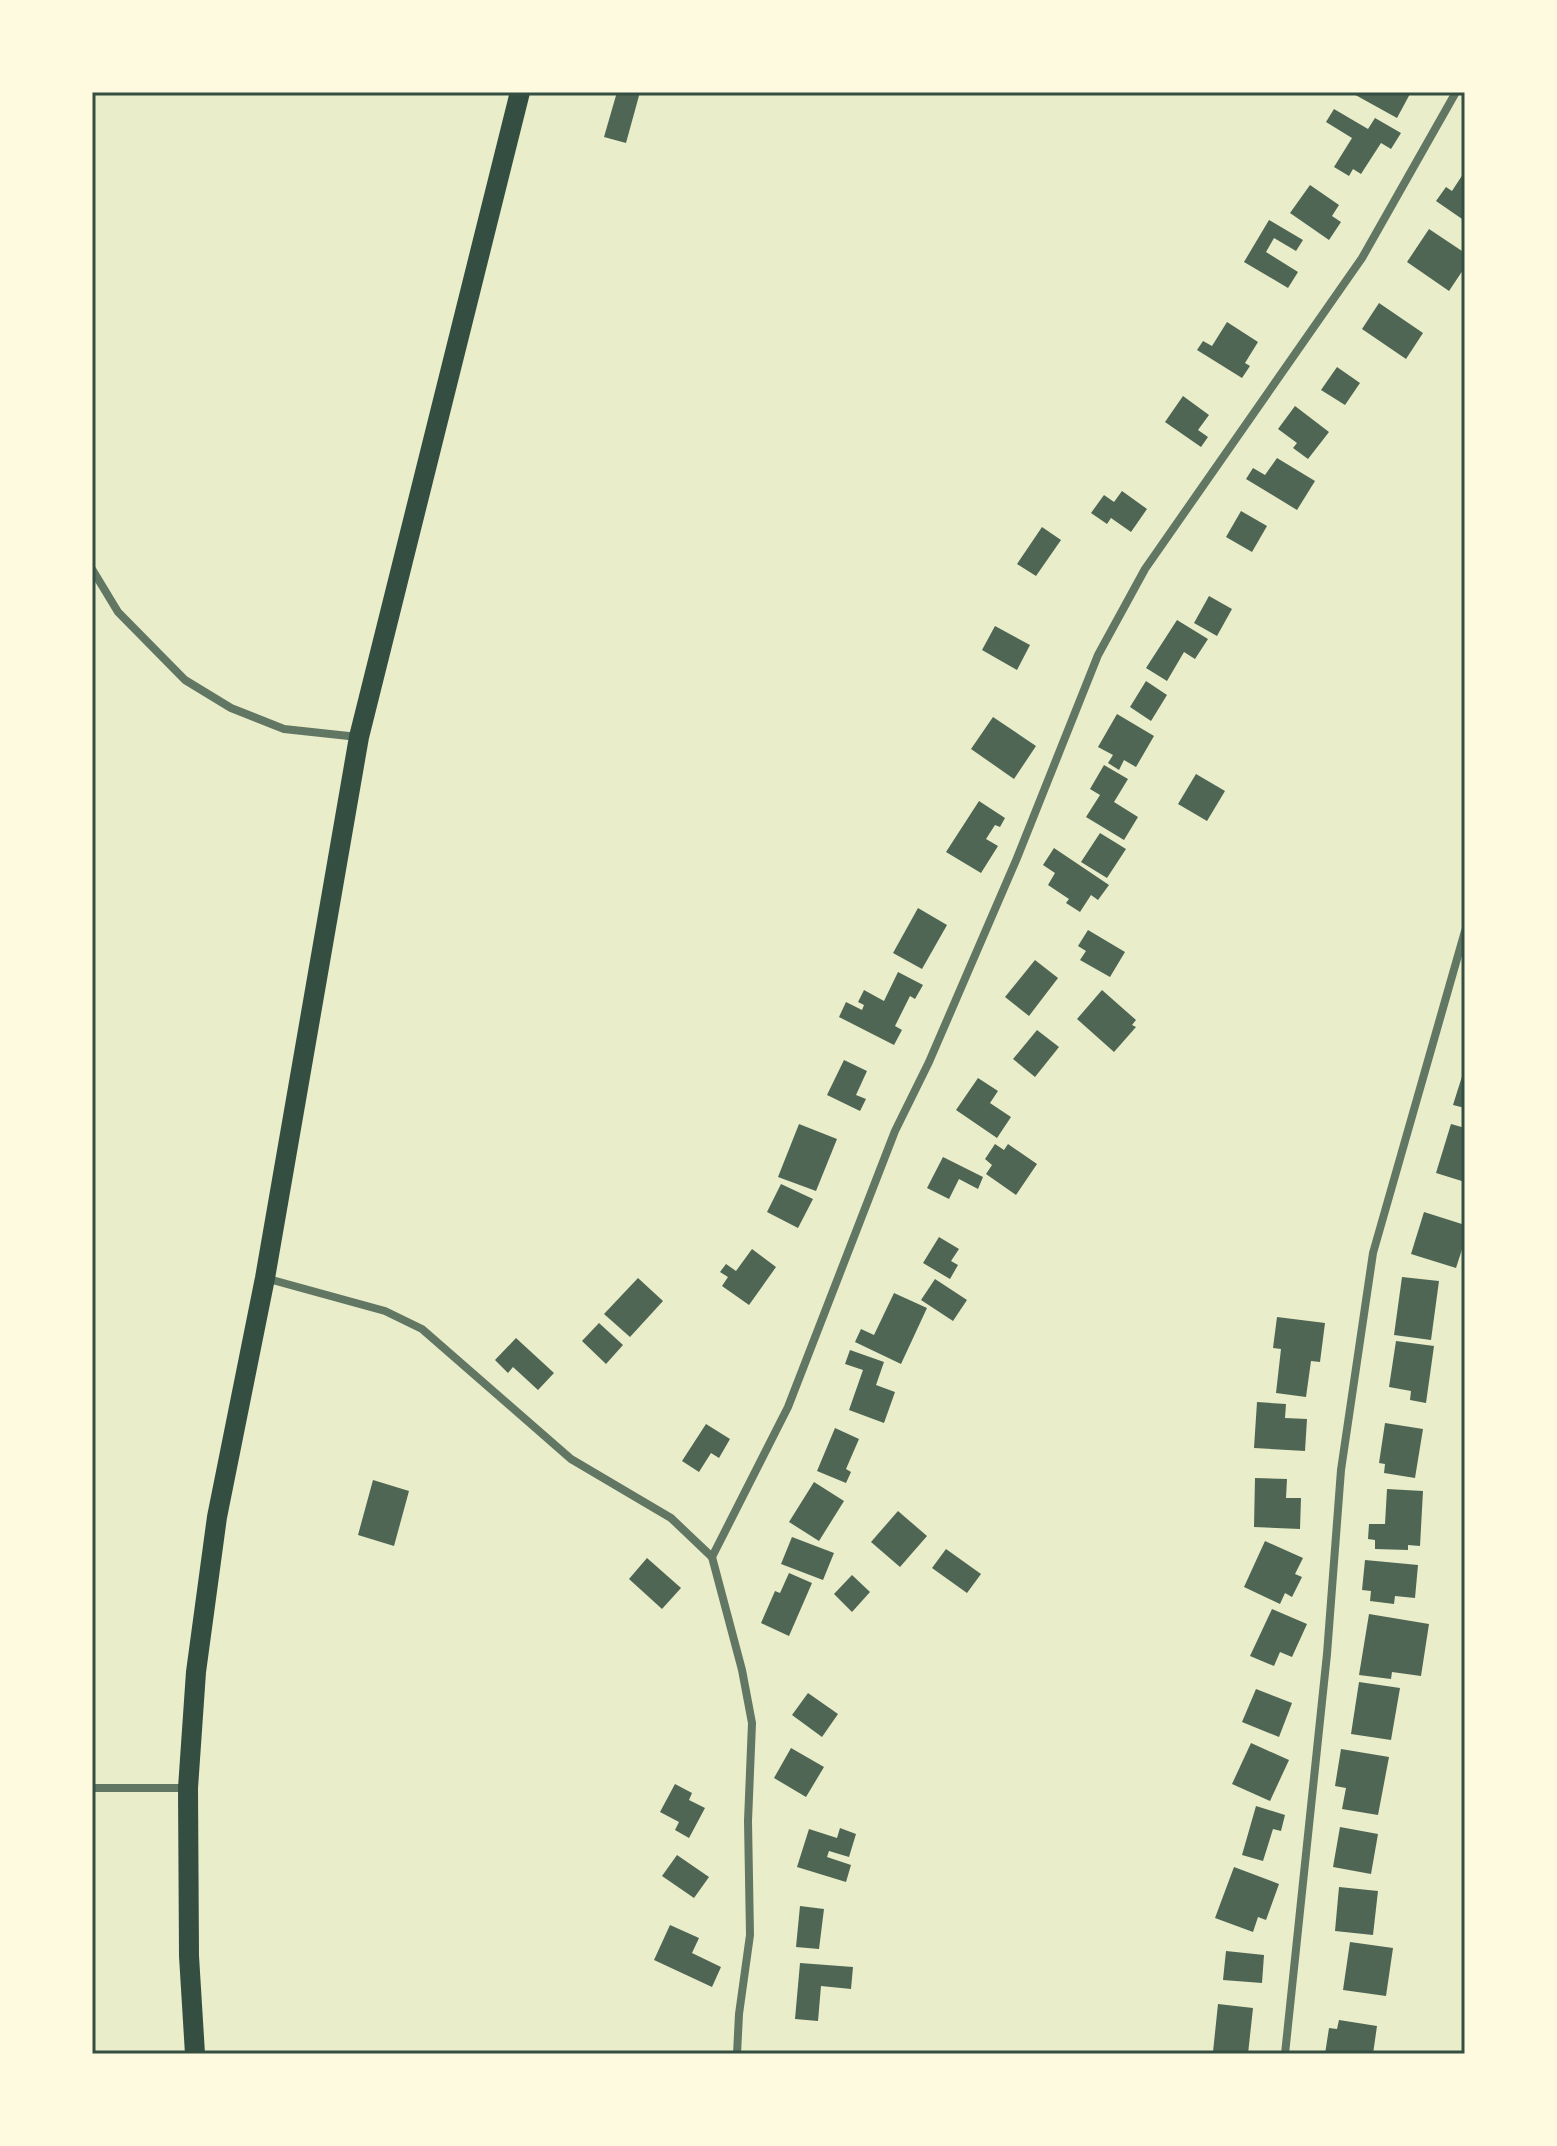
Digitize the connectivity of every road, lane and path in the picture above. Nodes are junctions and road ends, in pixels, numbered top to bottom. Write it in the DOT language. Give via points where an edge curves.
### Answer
graph roads {
  1 [pos="520,92"];
  2 [pos="1456,92"];
  3 [pos="92,569"];
  4 [pos="359,737"];
  5 [pos="1465,931"];
  6 [pos="265,1278"];
  7 [pos="712,1557"];
  8 [pos="92,1788"];
  9 [pos="188,1788"];
  10 [pos="195,2054"];
  11 [pos="737,2054"];
  12 [pos="1285,2054"];
  1 -- 4 [label="main road"];
  2 -- 7 [label="street" via="1362,258 1145,569 1098,655 1017,858 895,1131 788,1407"];
  3 -- 4 [label="street" via="118,612 185,680 231,708 284,729"];
  4 -- 6 [label="main road"];
  5 -- 12 [label="street" via="1373,1253 1341,1470"];
  6 -- 7 [label="street" via="385,1311 422,1329 571,1459 671,1518"];
  6 -- 9 [label="main road" via="217,1517 196,1672"];
  7 -- 11 [label="street" via="752,1723 750,1935"];
  8 -- 9 [label="street"];
  9 -- 10 [label="main road"];
}
